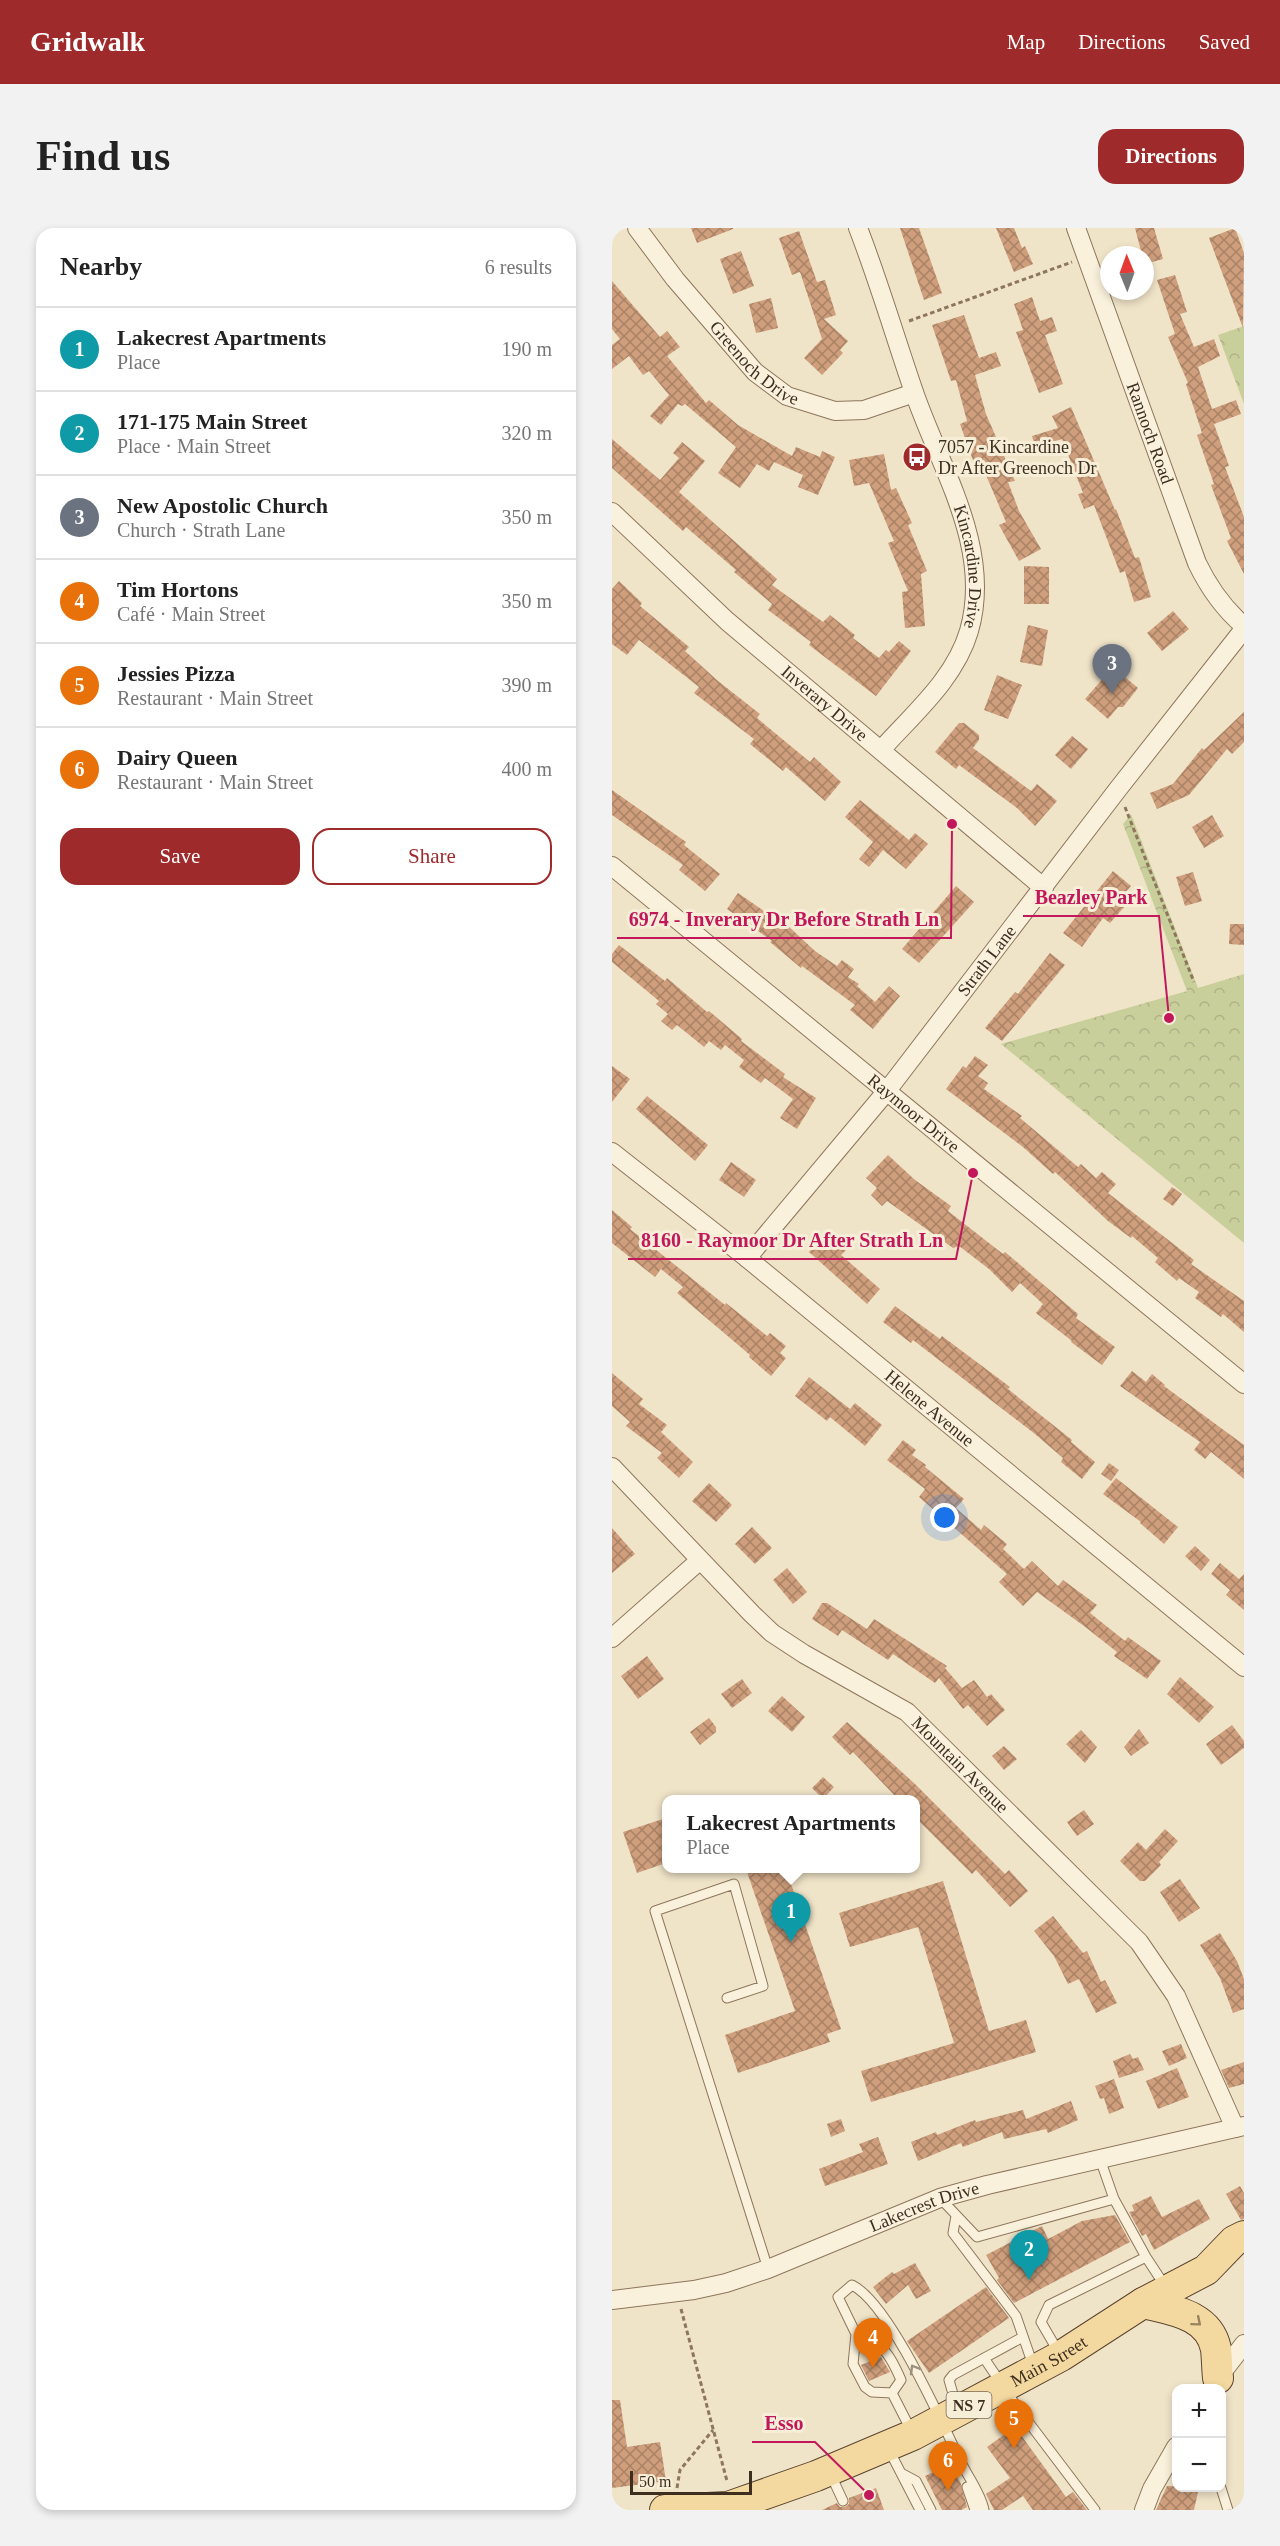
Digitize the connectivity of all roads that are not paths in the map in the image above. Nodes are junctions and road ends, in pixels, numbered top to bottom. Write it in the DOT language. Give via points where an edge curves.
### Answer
graph roads {
  1 [pos="637,228"];
  2 [pos="858,228"];
  3 [pos="1076,228"];
  4 [pos="914,393"];
  5 [pos="612,512"];
  6 [pos="1244,627"];
  7 [pos="881,750"];
  8 [pos="612,866"];
  9 [pos="1044,888"];
  10 [pos="886,1092"];
  11 [pos="612,1152"];
  12 [pos="747,1258"];
  13 [pos="1244,1384"];
  14 [pos="612,1467"];
  15 [pos="699,1561"];
  16 [pos="612,1638"];
  17 [pos="1244,1667"];
  18 [pos="727,1998"];
  19 [pos="1240,2127"];
  20 [pos="1100,2159"];
  21 [pos="940,2198"];
  22 [pos="1114,2199"];
  23 [pos="956,2216"];
  24 [pos="1244,2236"];
  25 [pos="1146,2257"];
  26 [pos="1244,2264"];
  27 [pos="768,2269"];
  28 [pos="1206,2270"];
  29 [pos="1156,2296"];
  30 [pos="612,2300"];
  31 [pos="856,2334"];
  32 [pos="1023,2337"];
  33 [pos="1244,2344"];
  34 [pos="1061,2356"];
  35 [pos="984,2358"];
  36 [pos="1035,2370"];
  37 [pos="1215,2383"];
  38 [pos="1004,2387"];
  39 [pos="892,2393"];
  40 [pos="950,2416"];
  41 [pos="901,2441"];
  42 [pos="1172,2454"];
  43 [pos="961,2463"];
  44 [pos="829,2470"];
  45 [pos="901,2473"];
  46 [pos="1223,2492"];
  47 [pos="718,2499"];
  48 [pos="843,2501"];
  49 [pos="673,2504"];
  50 [pos="920,2510"];
  51 [pos="930,2510"];
  52 [pos="975,2510"];
  53 [pos="984,2510"];
  54 [pos="1095,2510"];
  55 [pos="1144,2510"];
  56 [pos="1228,2510"];
  1 -- 4 [label="street, Greenoch Drive" via="755,372 787,396 835,411 864,410"];
  2 -- 4 [label="street, Kincardine Drive"];
  3 -- 6 [label="street, Rannoch Road" via="1197,563 1214,594"];
  4 -- 7 [label="street, Kincardine Drive" via="967,528 976,588 969,631 952,669"];
  5 -- 7 [label="street, Inverary Drive" via="727,621"];
  6 -- 9 [label="street, Strath Lane"];
  7 -- 9 [label="street, Inverary Drive"];
  8 -- 10 [label="street, Raymoor Drive"];
  9 -- 10 [label="street, Strath Lane"];
  10 -- 12 [label="street, Strath Lane"];
  10 -- 13 [label="street, Raymoor Drive"];
  11 -- 12 [label="street, Helene Avenue"];
  12 -- 17 [label="street, Helene Avenue"];
  14 -- 15 [label="street, Mountain Avenue"];
  15 -- 16 [label="street"];
  15 -- 19 [label="street, Mountain Avenue" via="772,1633 907,1712 1139,1942 1176,1996"];
  18 -- 27 [label="lane" via="763,1986 734,1884 655,1911"];
  19 -- 20 [label="street, Lakecrest Drive"];
  20 -- 21 [label="street, Lakecrest Drive"];
  20 -- 22 [label="lane"];
  21 -- 23 [label="lane"];
  21 -- 27 [label="street, Lakecrest Drive"];
  22 -- 23 [label="lane" via="977,2237"];
  22 -- 25 [label="lane"];
  23 -- 32 [label="lane" via="953,2233 1016,2316"];
  24 -- 28 [label="main road, Main Street / NS 7"];
  25 -- 29 [label="lane"];
  25 -- 34 [label="lane" via="1049,2305 1041,2322"];
  26 -- 28 [label="main road, Main Street / NS 7"];
  27 -- 30 [label="street, Lakecrest Drive" via="726,2283"];
  28 -- 29 [label="main road, Main Street / NS 7"];
  29 -- 34 [label="main road, Main Street / NS 7"];
  29 -- 37 [label="main road, one-way" via="1203,2326 1216,2349"];
  31 -- 39 [label="lane" via="884,2348 891,2356 901,2380"];
  31 -- 39 [label="lane" via="852,2364 865,2387 872,2392"];
  40 -- 31 [label="lane, one-way" via="887,2321 861,2289 852,2285 838,2297"];
  32 -- 35 [label="lane"];
  32 -- 36 [label="lane"];
  33 -- 37 [label="street"];
  34 -- 36 [label="main road, Main Street / NS 7"];
  35 -- 38 [label="lane"];
  35 -- 40 [label="lane" via="949,2380"];
  36 -- 38 [label="main road, Main Street / NS 7"];
  38 -- 40 [label="main road, Main Street / NS 7"];
  38 -- 54 [label="lane"];
  39 -- 41 [label="lane"];
  40 -- 41 [label="main road, Main Street / NS 7"];
  40 -- 43 [label="lane"];
  41 -- 44 [label="main road, Main Street / NS 7"];
  41 -- 45 [label="lane"];
  42 -- 55 [label="street"];
  43 -- 52 [label="lane"];
  43 -- 53 [label="lane"];
  44 -- 47 [label="main road, Main Street / NS 7" via="774,2497 728,2507"];
  44 -- 48 [label="lane"];
  45 -- 50 [label="lane"];
  45 -- 51 [label="lane" via="916,2481"];
  46 -- 56 [label="lane"];
  47 -- 49 [label="main road, Main Street / NS 7"];
}
